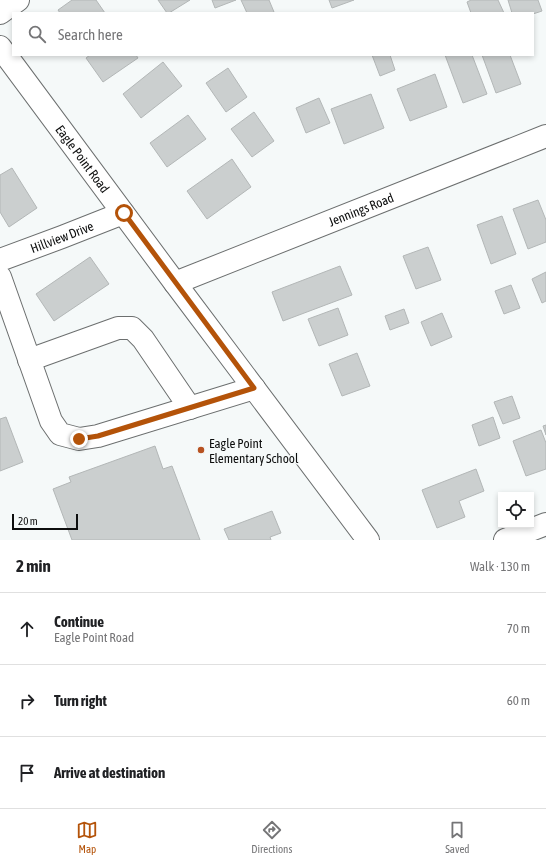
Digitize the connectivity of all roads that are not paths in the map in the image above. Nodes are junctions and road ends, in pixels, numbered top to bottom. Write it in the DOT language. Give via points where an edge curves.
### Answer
graph roads {
  1 [pos="18,0"];
  2 [pos="0,13"];
  3 [pos="0,46"];
  4 [pos="546,136"];
  5 [pos="124,213"];
  6 [pos="0,260"];
  7 [pos="0,278"];
  8 [pos="175,284"];
  9 [pos="29,360"];
  10 [pos="254,388"];
  11 [pos="190,408"];
  12 [pos="546,524"];
  13 [pos="368,540"];
  14 [pos="505,540"];
  1 -- 2 [label="street"];
  3 -- 5 [label="street, Eagle Point Road"];
  4 -- 8 [label="street, Jennings Road"];
  5 -- 6 [label="street, Hillview Drive"];
  5 -- 8 [label="street, Eagle Point Road"];
  7 -- 9 [label="street"];
  8 -- 10 [label="street, Eagle Point Road"];
  9 -- 11 [label="street" via="118,328 132,328 143,339"];
  9 -- 11 [label="street" via="51,421 60,434 79,439 98,436"];
  10 -- 11 [label="street"];
  10 -- 13 [label="street, Eagle Point Road"];
  12 -- 14 [label="street"];
}
